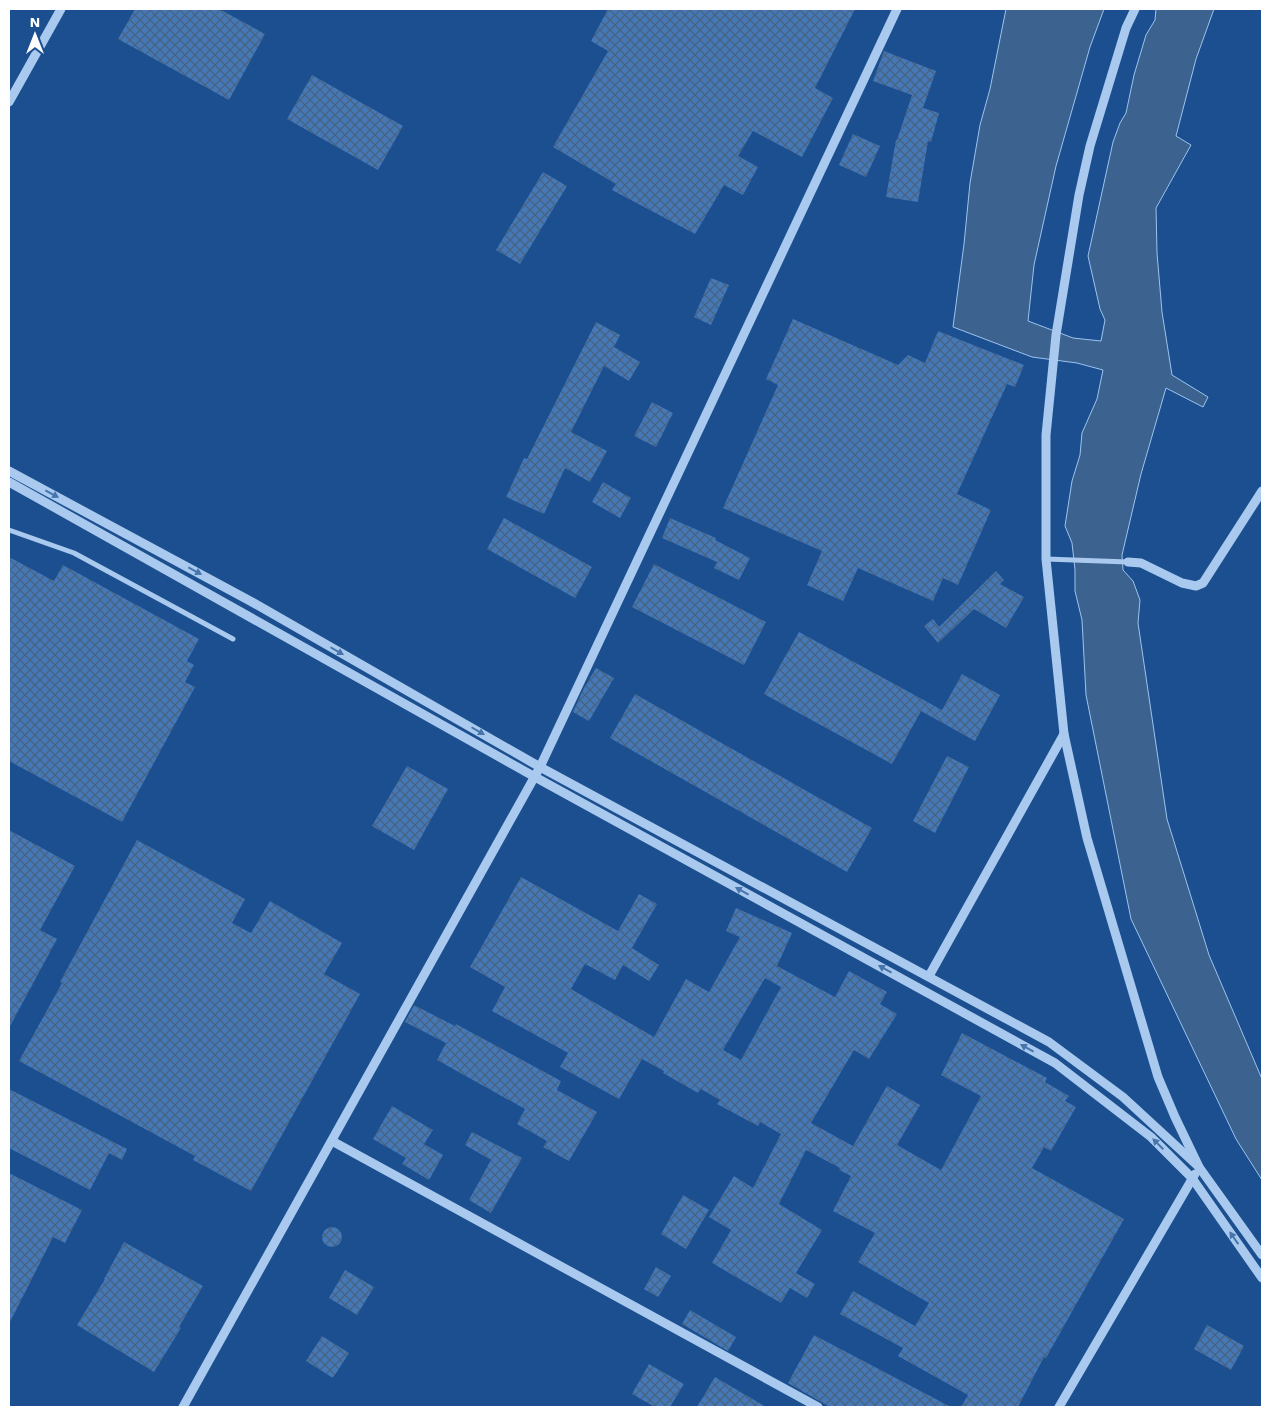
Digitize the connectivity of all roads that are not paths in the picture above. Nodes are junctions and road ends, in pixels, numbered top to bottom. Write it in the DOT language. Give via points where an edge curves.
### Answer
graph roads {
  1 [pos="61,9"];
  2 [pos="897,9"];
  3 [pos="1135,9"];
  4 [pos="9,102"];
  5 [pos="9,471"];
  6 [pos="9,482"];
  7 [pos="1262,492"];
  8 [pos="9,530"];
  9 [pos="1046,559"];
  10 [pos="1128,562"];
  11 [pos="233,639"];
  12 [pos="1064,734"];
  13 [pos="540,766"];
  14 [pos="534,777"];
  15 [pos="929,976"];
  16 [pos="332,1141"];
  17 [pos="1199,1167"];
  18 [pos="1192,1178"];
  19 [pos="1262,1255"];
  20 [pos="1262,1278"];
  21 [pos="184,1407"];
  22 [pos="818,1407"];
  23 [pos="1059,1407"];
  1 -- 4 [label="street"];
  2 -- 13 [label="street"];
  3 -- 9 [label="street" via="1126,28 1078,195 1056,335 1046,435"];
  5 -- 13 [label="street, one-way" via="252,602"];
  6 -- 14 [label="street"];
  7 -- 10 [label="street" via="1203,583 1196,586 1182,583 1141,563"];
  8 -- 11 [label="street" via="74,553"];
  9 -- 10 [label="street"];
  9 -- 12 [label="street"];
  12 -- 15 [label="street"];
  12 -- 17 [label="street" via="1086,838 1158,1077"];
  13 -- 14 [label="street"];
  13 -- 15 [label="street"];
  14 -- 16 [label="street"];
  18 -- 14 [label="street, one-way" via="1151,1136 1055,1063"];
  15 -- 17 [label="street" via="1049,1042 1123,1097"];
  16 -- 21 [label="street"];
  16 -- 22 [label="street"];
  17 -- 18 [label="street"];
  17 -- 19 [label="street"];
  20 -- 18 [label="street, one-way"];
  18 -- 23 [label="street"];
}
